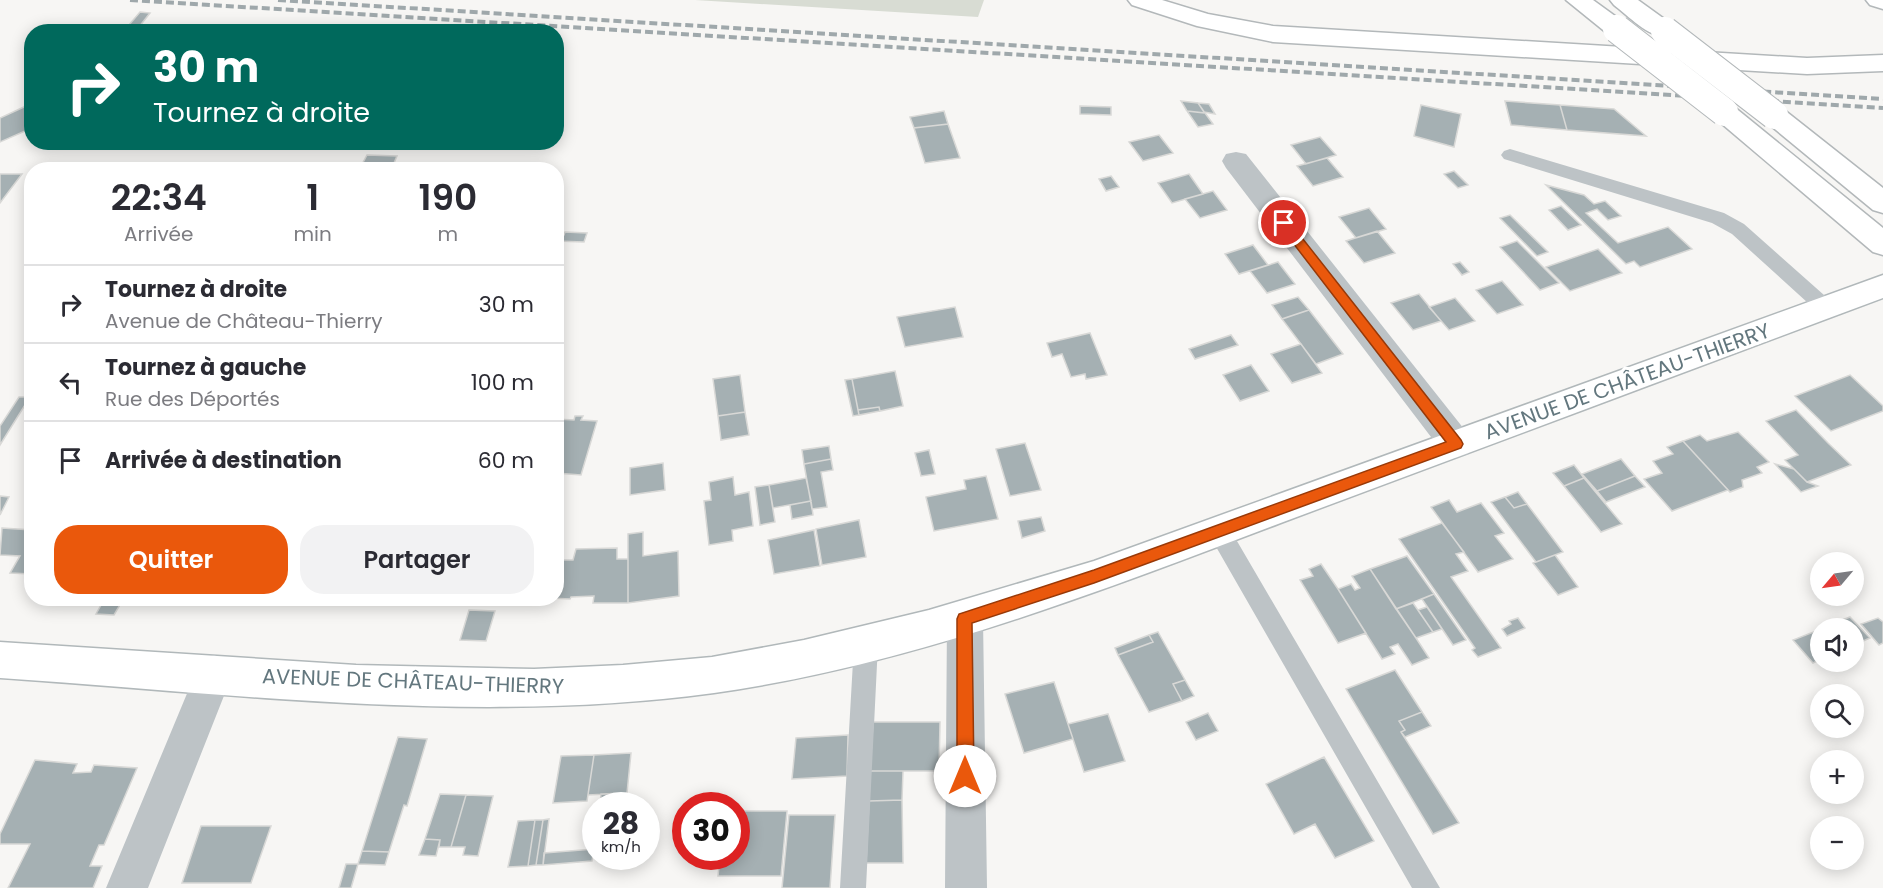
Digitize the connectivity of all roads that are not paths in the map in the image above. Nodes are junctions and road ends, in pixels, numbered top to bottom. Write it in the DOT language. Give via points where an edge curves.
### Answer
graph roads {
  1 [pos="1140,0"];
  2 [pos="1185,0"];
  3 [pos="1578,0"];
  4 [pos="1622,0"];
  5 [pos="1878,0"];
  6 [pos="1883,2"];
  7 [pos="1883,55"];
  8 [pos="1883,63"];
  9 [pos="1510,155"];
  10 [pos="1236,161"];
  11 [pos="1883,203"];
  12 [pos="1883,244"];
  13 [pos="1883,286"];
  14 [pos="1826,308"];
  15 [pos="1456,444"];
  16 [pos="1219,531"];
  17 [pos="965,619"];
  18 [pos="866,644"];
  19 [pos="0,660"];
  20 [pos="214,674"];
  21 [pos="128,888"];
  22 [pos="853,888"];
  23 [pos="966,888"];
  24 [pos="1427,888"];
  1 -- 8 [label="main road" via="1187,17 1284,35 1807,66"];
  2 -- 7 [label="main road" via="1232,14 1344,28 1743,53"];
  3 -- 12 [label="main road, bridge" via="1724,112"];
  4 -- 11 [label="main road, bridge"];
  5 -- 6 [label="main road"];
  9 -- 14 [label="lane" via="1718,218 1738,229"];
  10 -- 15 [label="street"];
  13 -- 14 [label="main road, AVENUE DE CHÂTEAU-THIERRY"];
  14 -- 15 [label="main road, AVENUE DE CHÂTEAU-THIERRY"];
  15 -- 16 [label="main road, AVENUE DE CHÂTEAU-THIERRY"];
  16 -- 17 [label="main road, AVENUE DE CHÂTEAU-THIERRY"];
  16 -- 24 [label="lane"];
  17 -- 18 [label="main road, AVENUE DE CHÂTEAU-THIERRY"];
  17 -- 23 [label="street"];
  18 -- 20 [label="main road, AVENUE DE CHÂTEAU-THIERRY" via="715,675 608,684 510,688"];
  18 -- 22 [label="lane"];
  19 -- 20 [label="main road, AVENUE DE CHÂTEAU-THIERRY"];
  20 -- 21 [label="street"];
}
